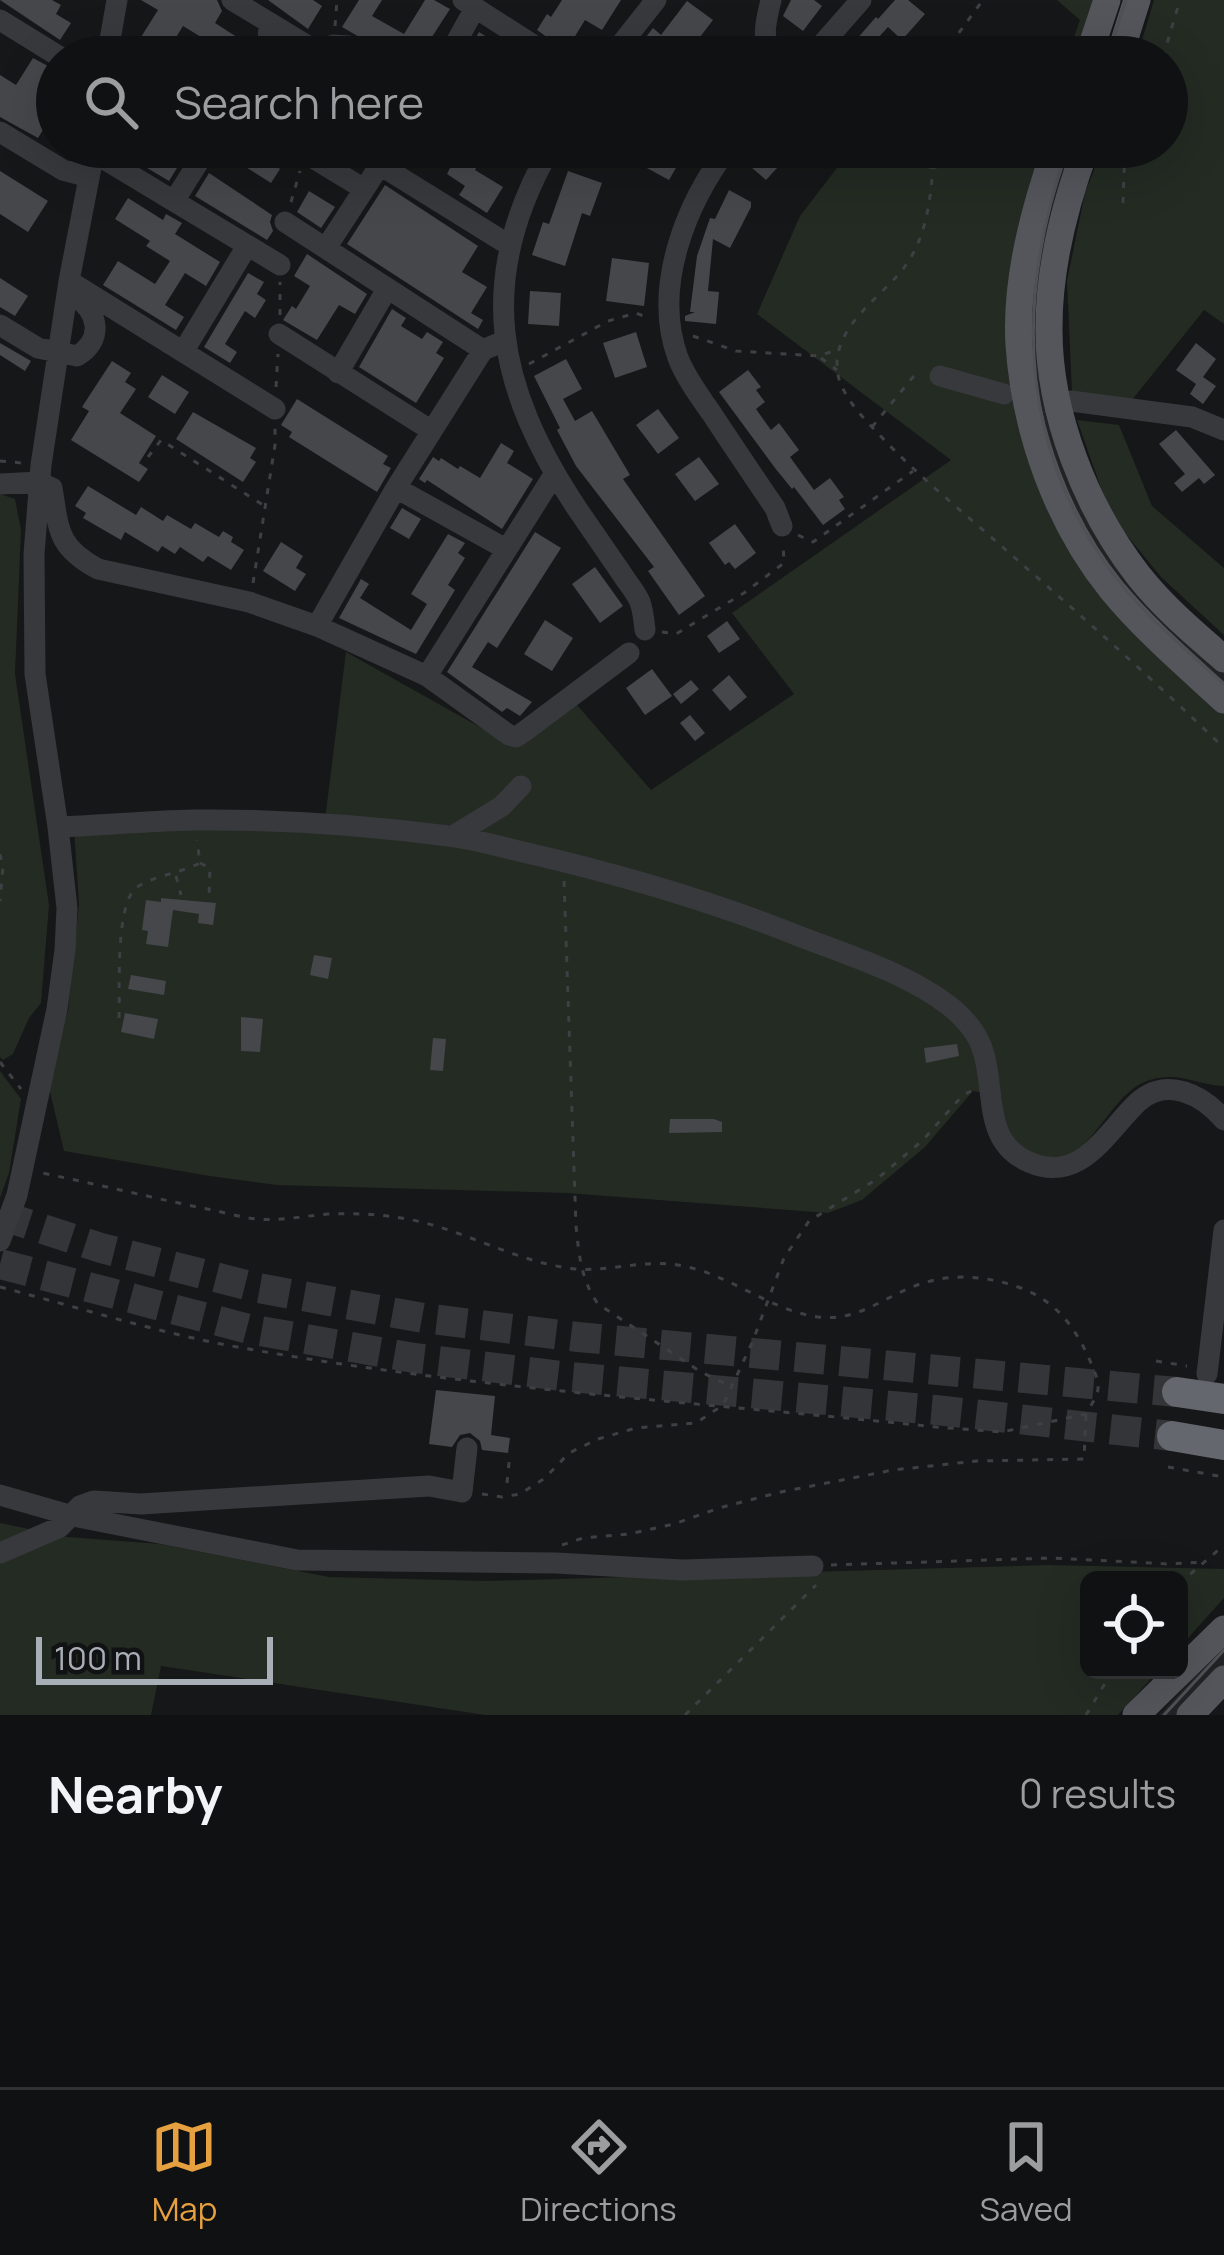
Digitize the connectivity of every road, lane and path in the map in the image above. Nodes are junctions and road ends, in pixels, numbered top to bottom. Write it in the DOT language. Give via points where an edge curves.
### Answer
graph roads {
  1 [pos="117,0"];
  2 [pos="232,0"];
  3 [pos="656,0"];
  4 [pos="771,0"];
  5 [pos="860,0"];
  6 [pos="983,0"];
  7 [pos="1107,0"];
  8 [pos="1137,0"];
  9 [pos="1180,0"];
  10 [pos="469,4"];
  11 [pos="0,20"];
  12 [pos="269,24"];
  13 [pos="111,36"];
  14 [pos="268,36"];
  15 [pos="296,36"];
  16 [pos="456,36"];
  17 [pos="519,36"];
  18 [pos="628,36"];
  19 [pos="765,36"];
  20 [pos="829,36"];
  21 [pos="956,36"];
  22 [pos="1095,36"];
  23 [pos="1126,36"];
  24 [pos="1169,36"];
  25 [pos="36,42"];
  26 [pos="0,132"];
  27 [pos="36,154"];
  28 [pos="60,168"];
  29 [pos="91,168"];
  30 [pos="122,168"];
  31 [pos="195,168"];
  32 [pos="300,168"];
  33 [pos="331,168"];
  34 [pos="378,168"];
  35 [pos="385,168"];
  36 [pos="541,168"];
  37 [pos="714,168"];
  38 [pos="931,168"];
  39 [pos="1049,168"];
  40 [pos="1079,168"];
  41 [pos="1124,168"];
  42 [pos="89,177"];
  43 [pos="364,189"];
  44 [pos="174,201"];
  45 [pos="1123,203"];
  46 [pos="285,223"];
  47 [pos="509,244"];
  48 [pos="247,246"];
  49 [pos="326,248"];
  50 [pos="280,265"];
  51 [pos="68,287"];
  52 [pos="387,289"];
  53 [pos="0,325"];
  54 [pos="673,328"];
  55 [pos="279,334"];
  56 [pos="494,346"];
  57 [pos="839,349"];
  58 [pos="183,352"];
  59 [pos="58,354"];
  60 [pos="819,356"];
  61 [pos="837,370"];
  62 [pos="338,373"];
  63 [pos="511,373"];
  64 [pos="940,376"];
  65 [pos="913,377"];
  66 [pos="1004,394"];
  67 [pos="1071,401"];
  68 [pos="275,409"];
  69 [pos="872,428"];
  70 [pos="1224,430"];
  71 [pos="432,431"];
  72 [pos="148,457"];
  73 [pos="915,470"];
  74 [pos="555,472"];
  75 [pos="39,482"];
  76 [pos="0,484"];
  77 [pos="396,488"];
  78 [pos="267,507"];
  79 [pos="782,526"];
  80 [pos="812,542"];
  81 [pos="506,549"];
  82 [pos="784,563"];
  83 [pos="249,602"];
  84 [pos="316,626"];
  85 [pos="645,630"];
  86 [pos="676,634"];
  87 [pos="629,653"];
  88 [pos="1224,659"];
  89 [pos="427,676"];
  90 [pos="1224,700"];
  91 [pos="1224,748"];
  92 [pos="521,786"];
  93 [pos="195,820"];
  94 [pos="58,827"];
  95 [pos="453,836"];
  96 [pos="0,854"];
  97 [pos="563,862"];
  98 [pos="200,863"];
  99 [pos="176,874"];
  100 [pos="181,895"];
  101 [pos="208,898"];
  102 [pos="0,901"];
  103 [pos="119,1018"];
  104 [pos="0,1062"];
  105 [pos="988,1080"];
  106 [pos="37,1108"];
  107 [pos="1224,1120"];
  108 [pos="23,1169"];
  109 [pos="1224,1230"];
  110 [pos="0,1241"];
  111 [pos="580,1269"];
  112 [pos="0,1287"];
  113 [pos="767,1302"];
  114 [pos="730,1386"];
  115 [pos="1215,1387"];
  116 [pos="1178,1392"];
  117 [pos="723,1405"];
  118 [pos="1086,1414"];
  119 [pos="1172,1436"];
  120 [pos="1224,1445"];
  121 [pos="467,1448"];
  122 [pos="510,1453"];
  123 [pos="1168,1467"];
  124 [pos="1224,1477"];
  125 [pos="507,1483"];
  126 [pos="462,1492"];
  127 [pos="0,1495"];
  128 [pos="73,1516"];
  129 [pos="1224,1545"];
  130 [pos="0,1553"];
  131 [pos="1204,1562"];
  132 [pos="556,1563"];
  133 [pos="813,1566"];
  134 [pos="1188,1576"];
  135 [pos="1224,1629"];
  136 [pos="1108,1679"];
  137 [pos="1224,1679"];
  138 [pos="685,1715"];
  139 [pos="1086,1715"];
  140 [pos="1136,1715"];
  141 [pos="1190,1715"];
  1 -- 13 [label="street"];
  2 -- 12 [label="street"];
  3 -- 18 [label="street"];
  4 -- 19 [label="street"];
  5 -- 20 [label="street"];
  6 -- 21 [label="path"];
  7 -- 22 [label="main road"];
  8 -- 23 [label="main road"];
  9 -- 24 [label="path"];
  10 -- 16 [label="street"];
  10 -- 17 [label="street"];
  11 -- 25 [label="street"];
  12 -- 14 [label="street"];
  12 -- 15 [label="street"];
  26 -- 27 [label="street"];
  28 -- 42 [label="street"];
  29 -- 42 [label="street"];
  30 -- 44 [label="street"];
  31 -- 44 [label="street"];
  32 -- 46 [label="path"];
  33 -- 43 [label="street"];
  34 -- 43 [label="street"];
  35 -- 47 [label="street"];
  36 -- 47 [label="street"];
  37 -- 54 [label="street" via="676,252"];
  38 -- 57 [label="path" via="917,244"];
  39 -- 90 [label="main road" via="1034,218 1019,341 1043,464 1110,588"];
  40 -- 88 [label="main road" via="1053,270 1048,330 1072,454 1139,576"];
  41 -- 45 [label="path"];
  42 -- 51 [label="street"];
  43 -- 49 [label="street"];
  44 -- 48 [label="street"];
  46 -- 49 [label="street"];
  47 -- 56 [label="street"];
  48 -- 50 [label="street"];
  48 -- 58 [label="street"];
  49 -- 52 [label="street"];
  50 -- 55 [label="path"];
  51 -- 58 [label="street"];
  51 -- 59 [label="street"];
  51 -- 59 [label="street" via="88,305 95,334 77,356"];
  52 -- 56 [label="street"];
  52 -- 62 [label="street"];
  53 -- 59 [label="street"];
  54 -- 60 [label="path" via="736,351"];
  54 -- 63 [label="path" via="636,314"];
  54 -- 79 [label="street" via="690,381"];
  55 -- 62 [label="street"];
  55 -- 68 [label="path"];
  56 -- 63 [label="street"];
  56 -- 71 [label="street"];
  57 -- 60 [label="path"];
  57 -- 61 [label="path"];
  58 -- 68 [label="street"];
  59 -- 75 [label="street"];
  60 -- 61 [label="path"];
  61 -- 69 [label="path"];
  62 -- 71 [label="street"];
  63 -- 74 [label="street"];
  64 -- 66 [label="street"];
  65 -- 69 [label="path"];
  67 -- 70 [label="street" via="1192,417"];
  68 -- 78 [label="path"];
  69 -- 73 [label="path"];
  71 -- 77 [label="street"];
  72 -- 78 [label="path" via="160,440"];
  73 -- 80 [label="path"];
  73 -- 91 [label="path"];
  74 -- 81 [label="street"];
  74 -- 85 [label="street" via="640,602"];
  75 -- 76 [label="street"];
  75 -- 83 [label="street" via="52,488 62,541 77,558"];
  75 -- 94 [label="street" via="35,674"];
  77 -- 81 [label="street"];
  77 -- 84 [label="street"];
  78 -- 83 [label="path"];
  81 -- 89 [label="street"];
  82 -- 86 [label="path"];
  83 -- 84 [label="street"];
  84 -- 89 [label="street"];
  87 -- 89 [label="street" via="515,736"];
  92 -- 95 [label="street"];
  93 -- 94 [label="street"];
  93 -- 95 [label="street"];
  93 -- 98 [label="path"];
  94 -- 106 [label="street" via="64,950"];
  95 -- 97 [label="street"];
  96 -- 102 [label="path"];
  97 -- 105 [label="street" via="758,920 910,983 974,1031"];
  97 -- 111 [label="path"];
  98 -- 99 [label="path"];
  98 -- 101 [label="path" via="210,868"];
  99 -- 100 [label="path"];
  99 -- 103 [label="path" via="153,878 126,899"];
  104 -- 106 [label="path"];
  105 -- 107 [label="street" via="1001,1140 1032,1164 1076,1161 1098,1149 1142,1098 1168,1090 1191,1092"];
  105 -- 113 [label="path" via="877,1179 809,1221"];
  106 -- 108 [label="street"];
  108 -- 110 [label="street"];
  108 -- 111 [label="path" via="253,1219 407,1219"];
  109 -- 115 [label="street"];
  111 -- 113 [label="path" via="654,1261 701,1270"];
  111 -- 114 [label="path" via="598,1304"];
  112 -- 117 [label="path" via="216,1343 342,1365"];
  113 -- 114 [label="path"];
  113 -- 118 [label="path" via="840,1318 948,1278 1025,1290 1071,1324 1086,1352 1098,1390"];
  114 -- 117 [label="path"];
  115 -- 116 [label="highway"];
  117 -- 118 [label="path" via="1002,1432"];
  117 -- 126 [label="path" via="697,1423 598,1439 520,1494"];
  118 -- 132 [label="path" via="1084,1459 934,1463 856,1476 674,1525 563,1543"];
  119 -- 120 [label="highway"];
  121 -- 126 [label="street"];
  122 -- 125 [label="path"];
  123 -- 124 [label="path"];
  126 -- 128 [label="street" via="429,1486 94,1502"];
  127 -- 128 [label="street"];
  128 -- 130 [label="street"];
  128 -- 132 [label="street" via="297,1560"];
  129 -- 131 [label="path"];
  131 -- 133 [label="path"];
  131 -- 134 [label="path"];
  132 -- 133 [label="street"];
  133 -- 138 [label="path" via="818,1582"];
  135 -- 140 [label="main road"];
  136 -- 139 [label="path"];
  137 -- 141 [label="main road"];
}
